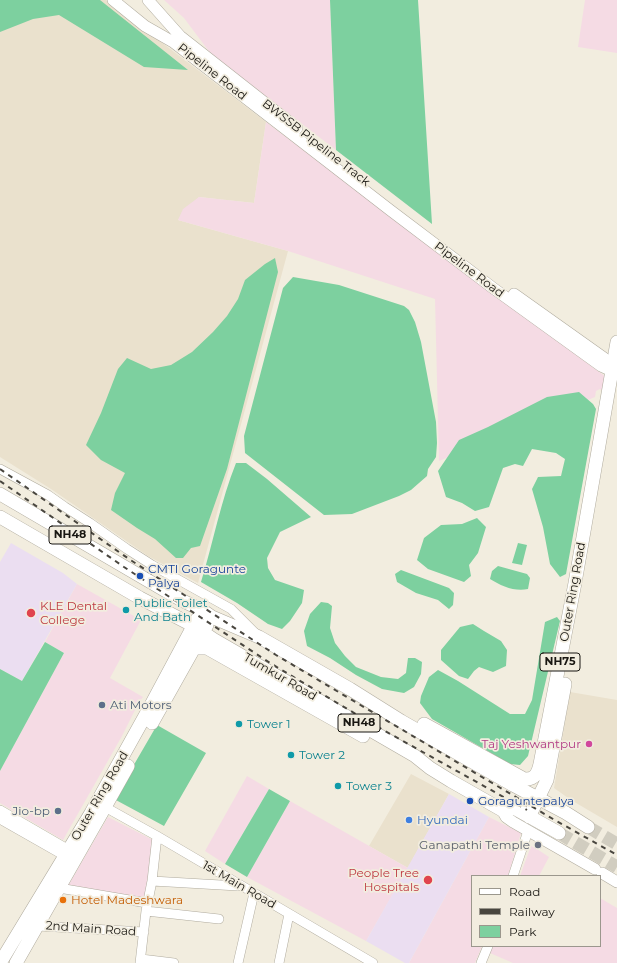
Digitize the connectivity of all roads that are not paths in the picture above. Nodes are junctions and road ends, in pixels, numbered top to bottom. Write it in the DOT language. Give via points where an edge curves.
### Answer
graph roads {
  1 [pos="113,0"];
  2 [pos="148,0"];
  3 [pos="396,206"];
  4 [pos="617,342"];
  5 [pos="582,347"];
  6 [pos="612,371"];
  7 [pos="617,391"];
  8 [pos="0,469"];
  9 [pos="0,494"];
  10 [pos="0,517"];
  11 [pos="207,614"];
  12 [pos="198,629"];
  13 [pos="244,630"];
  14 [pos="259,637"];
  15 [pos="194,648"];
  16 [pos="232,650"];
  17 [pos="350,689"];
  18 [pos="430,768"];
  19 [pos="538,798"];
  20 [pos="105,807"];
  21 [pos="0,810"];
  22 [pos="502,810"];
  23 [pos="529,816"];
  24 [pos="0,819"];
  25 [pos="588,826"];
  26 [pos="531,833"];
  27 [pos="559,833"];
  28 [pos="157,836"];
  29 [pos="67,853"];
  30 [pos="513,875"];
  31 [pos="518,875"];
  32 [pos="152,881"];
  33 [pos="617,882"];
  34 [pos="241,886"];
  35 [pos="59,888"];
  36 [pos="254,893"];
  37 [pos="147,907"];
  38 [pos="289,914"];
  39 [pos="219,919"];
  40 [pos="38,926"];
  41 [pos="144,932"];
  42 [pos="488,947"];
  43 [pos="362,960"];
  44 [pos="140,961"];
  45 [pos="0,963"];
  46 [pos="16,963"];
  47 [pos="174,963"];
  48 [pos="238,963"];
  49 [pos="279,963"];
  50 [pos="374,963"];
  51 [pos="481,963"];
  1 -- 5 [label="main road, Pipeline Road" via="145,26 173,42 494,288"];
  2 -- 3 [label="main road, BWSSB Pipeline Track" via="180,36"];
  3 -- 5 [label="main road, Pipeline Road"];
  4 -- 6 [label="highway, Outer Ring Road / NH75"];
  5 -- 6 [label="main road, Pipeline Road" via="604,358"];
  6 -- 17 [label="highway, Outer Ring Road / NH75" via="574,589 538,773 529,780 524,779 403,712"];
  7 -- 19 [label="highway, Outer Ring Road / NH75" via="554,744 546,780"];
  8 -- 14 [label="street" via="48,495 152,565 231,609"];
  9 -- 11 [label="highway, Tumkur Road / NH48"];
  10 -- 12 [label="highway, Tumkur Road / NH48"];
  11 -- 12 [label="highway"];
  11 -- 13 [label="highway, Tumkur Road / NH48"];
  12 -- 15 [label="highway, Outer Ring Road"];
  12 -- 16 [label="highway, Tumkur Road / NH48"];
  12 -- 29 [label="highway, Outer Ring Road" via="150,707"];
  13 -- 14 [label="highway, Tumkur Road / NH48"];
  13 -- 16 [label="highway"];
  14 -- 17 [label="highway, Tumkur Road / NH48"];
  15 -- 18 [label="highway" via="207,648 414,765"];
  15 -- 20 [label="highway, Outer Ring Road"];
  16 -- 18 [label="highway, Tumkur Road / NH48" via="415,756"];
  17 -- 19 [label="highway, Tumkur Road / NH48" via="401,721"];
  18 -- 22 [label="highway, Tumkur Road / NH48"];
  19 -- 23 [label="highway, Outer Ring Road / NH75"];
  19 -- 25 [label="highway, Tumkur Road / NH48"];
  20 -- 28 [label="street, 1st Main Road"];
  20 -- 35 [label="highway, Outer Ring Road"];
  21 -- 29 [label="street"];
  22 -- 23 [label="highway, Tumkur Road / NH48" via="514,808"];
  22 -- 26 [label="main road" via="506,817"];
  23 -- 27 [label="highway, Tumkur Road / NH48"];
  24 -- 29 [label="street"];
  26 -- 30 [label="street"];
  26 -- 31 [label="street"];
  26 -- 33 [label="main road"];
  28 -- 32 [label="street"];
  28 -- 34 [label="street, 1st Main Road"];
  29 -- 45 [label="highway, Outer Ring Road"];
  32 -- 34 [label="street"];
  32 -- 37 [label="street"];
  34 -- 36 [label="street, 1st Main Road"];
  35 -- 37 [label="street"];
  35 -- 40 [label="highway, Outer Ring Road"];
  36 -- 38 [label="street, 1st Main Road"];
  36 -- 48 [label="street"];
  37 -- 39 [label="street"];
  37 -- 41 [label="street"];
  38 -- 43 [label="street, 1st Main Road"];
  38 -- 49 [label="street"];
  40 -- 41 [label="street, 2nd Main Road"];
  40 -- 46 [label="highway, Outer Ring Road"];
  41 -- 44 [label="street"];
  42 -- 51 [label="street"];
  43 -- 50 [label="street, 1st Main Road"];
  44 -- 47 [label="street"];
}
